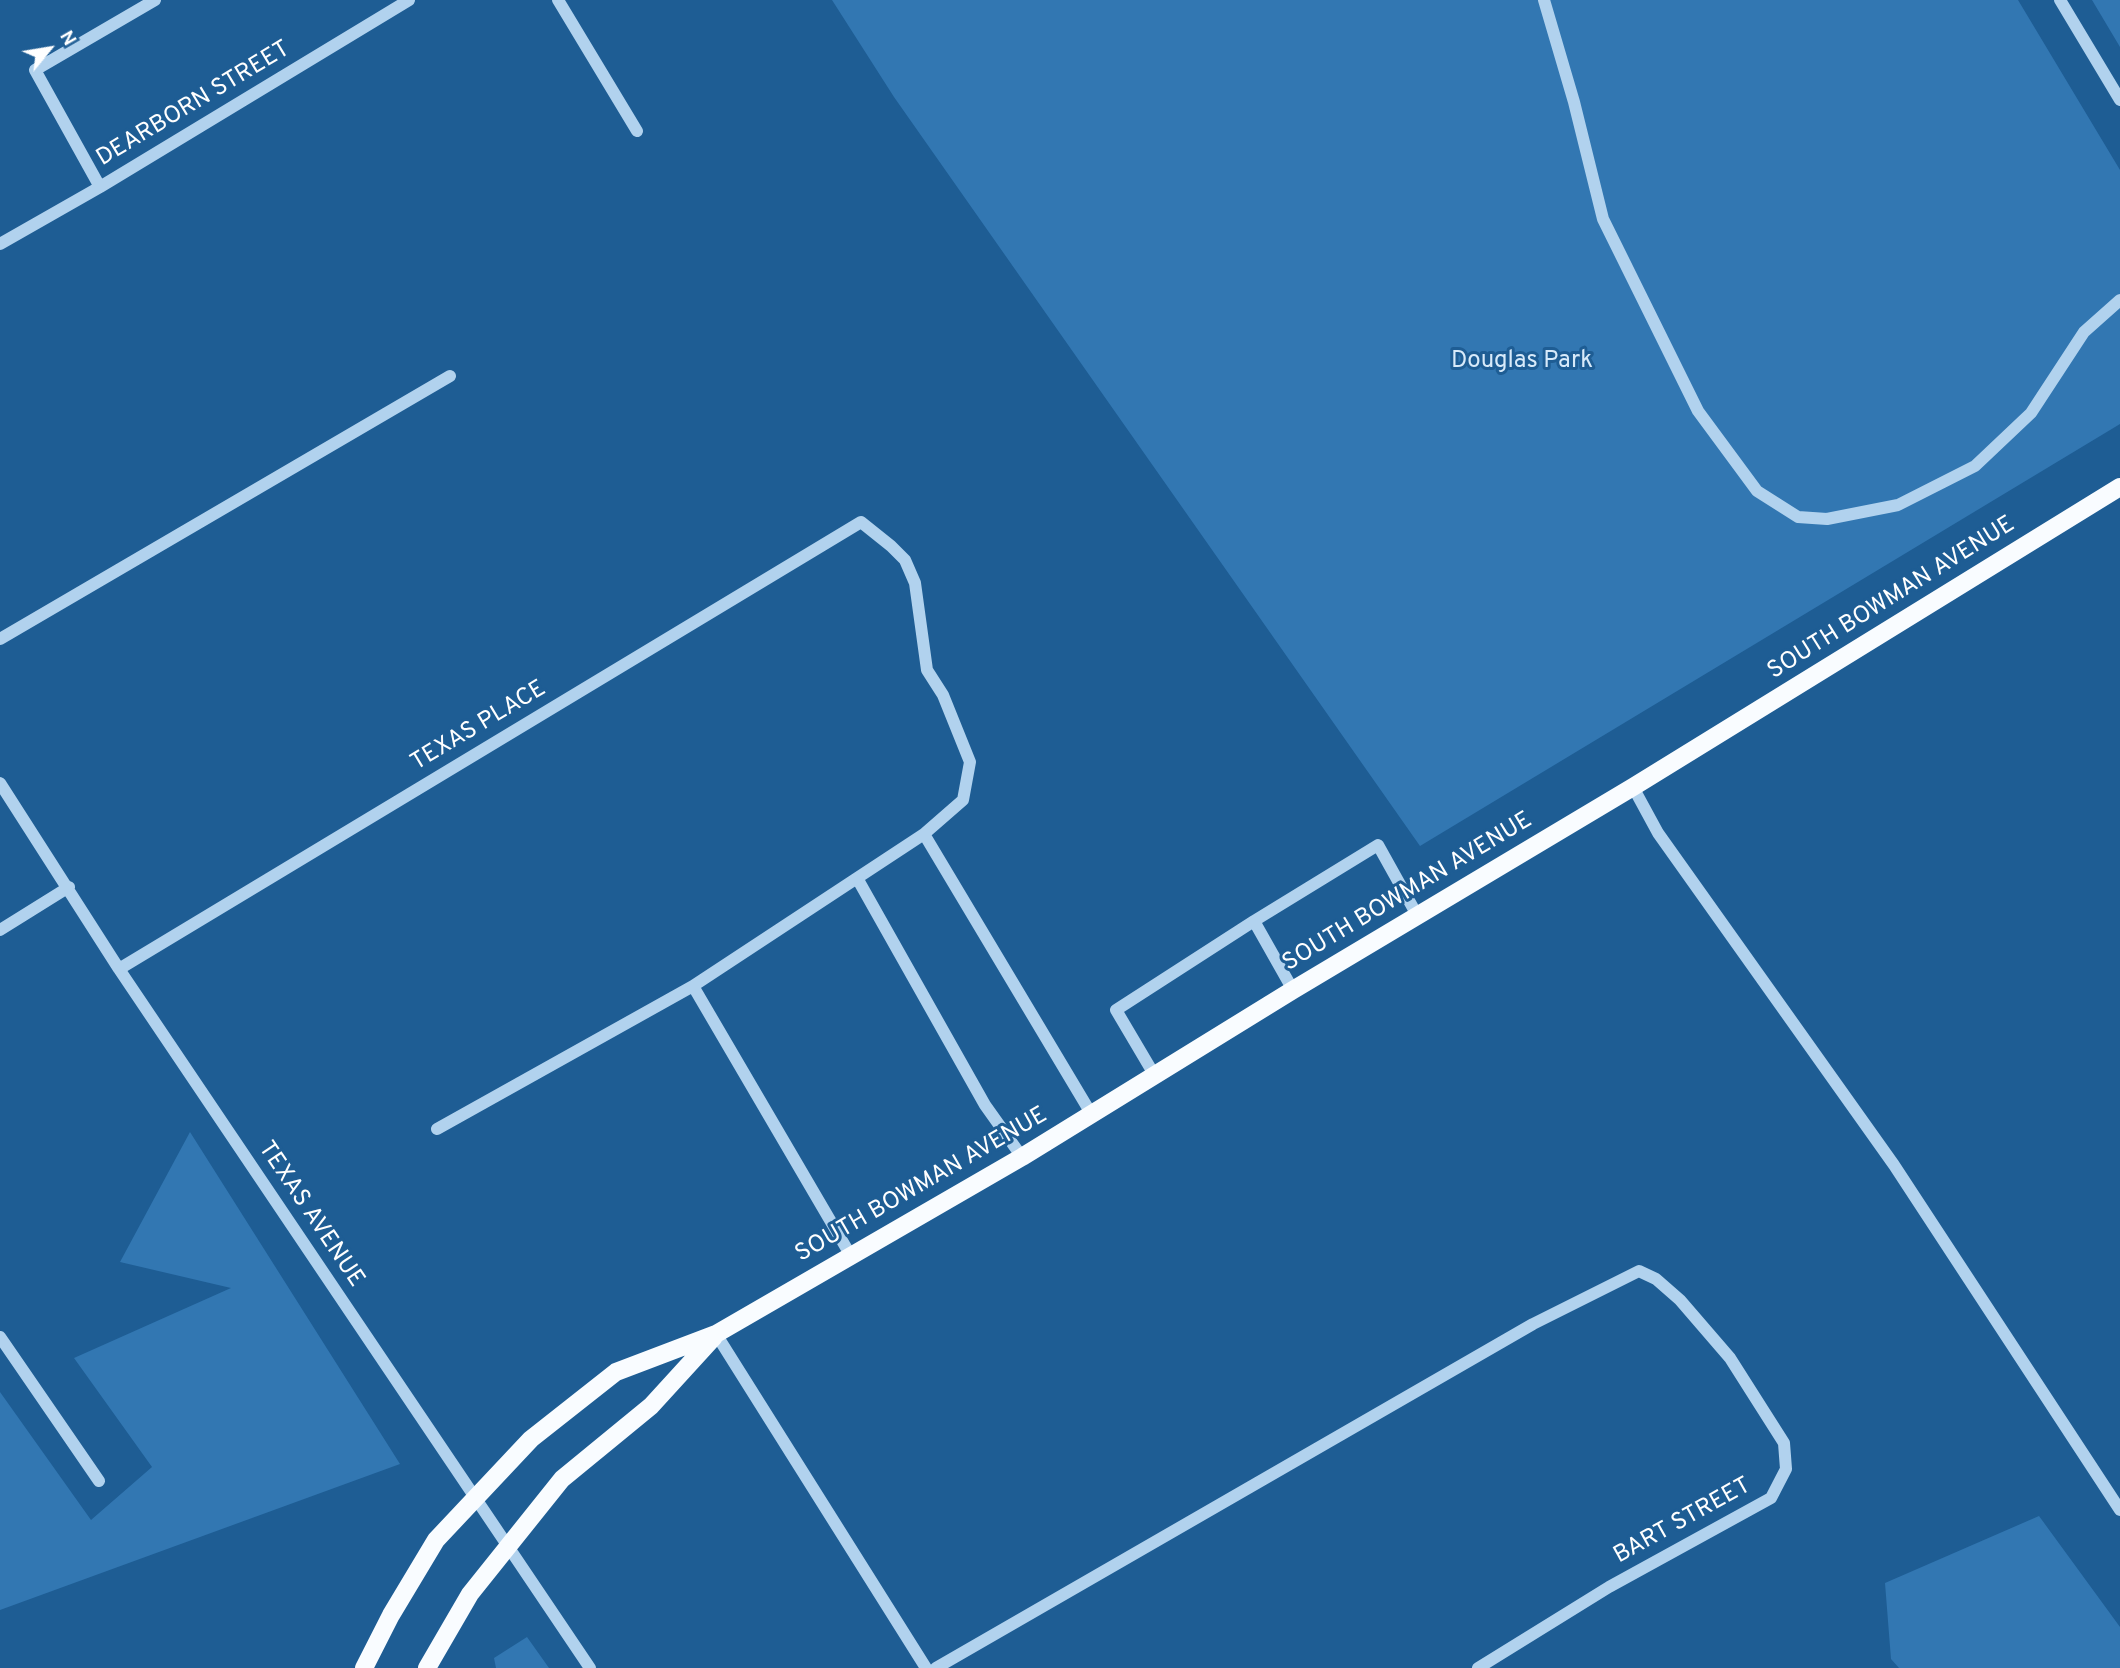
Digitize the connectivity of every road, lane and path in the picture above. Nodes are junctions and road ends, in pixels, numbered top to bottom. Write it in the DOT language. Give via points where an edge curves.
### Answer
graph roads {
  1 [pos="155,0"];
  2 [pos="409,0"];
  3 [pos="558,0"];
  4 [pos="1544,0"];
  5 [pos="2060,0"];
  6 [pos="2120,100"];
  7 [pos="637,131"];
  8 [pos="100,187"];
  9 [pos="0,244"];
  10 [pos="2120,300"];
  11 [pos="450,376"];
  12 [pos="2120,487"];
  13 [pos="0,639"];
  14 [pos="0,783"];
  15 [pos="1633,787"];
  16 [pos="924,834"];
  17 [pos="857,878"];
  18 [pos="69,887"];
  19 [pos="1417,915"];
  20 [pos="1254,921"];
  21 [pos="0,930"];
  22 [pos="119,969"];
  23 [pos="693,986"];
  24 [pos="1293,990"];
  25 [pos="1155,1076"];
  26 [pos="1092,1115"];
  27 [pos="438,1129"];
  28 [pos="1022,1157"];
  29 [pos="851,1256"];
  30 [pos="716,1334"];
  31 [pos="0,1337"];
  32 [pos="99,1481"];
  33 [pos="2120,1510"];
  34 [pos="364,1668"];
  35 [pos="428,1668"];
  36 [pos="590,1668"];
  37 [pos="926,1668"];
  38 [pos="936,1668"];
  39 [pos="1478,1668"];
  1 -- 8 [label="street" via="35,70"];
  2 -- 8 [label="street, DEARBORN STREET"];
  3 -- 7 [label="street"];
  4 -- 10 [label="street" via="1602,219 1698,411 1758,491 1798,517 1828,519 1898,505 1975,466 2031,413 2084,332"];
  5 -- 6 [label="street"];
  8 -- 9 [label="street, DEARBORN STREET"];
  11 -- 13 [label="street"];
  12 -- 15 [label="main road, SOUTH BOWMAN AVENUE"];
  14 -- 18 [label="street, TEXAS AVENUE"];
  15 -- 19 [label="main road, SOUTH BOWMAN AVENUE"];
  15 -- 33 [label="street" via="1658,833 1894,1165"];
  16 -- 17 [label="street"];
  16 -- 22 [label="street, TEXAS PLACE" via="963,800 970,762 943,695 927,670 915,583 905,560 861,522"];
  16 -- 26 [label="street"];
  17 -- 23 [label="street"];
  17 -- 28 [label="street" via="982,1100"];
  18 -- 21 [label="street"];
  18 -- 22 [label="street, TEXAS AVENUE"];
  19 -- 20 [label="street" via="1378,845"];
  19 -- 24 [label="main road, SOUTH BOWMAN AVENUE"];
  20 -- 24 [label="street"];
  20 -- 25 [label="street" via="1116,1010"];
  22 -- 36 [label="street, TEXAS AVENUE"];
  23 -- 27 [label="street"];
  23 -- 29 [label="street"];
  24 -- 25 [label="main road, SOUTH BOWMAN AVENUE"];
  25 -- 26 [label="main road, SOUTH BOWMAN AVENUE"];
  26 -- 28 [label="main road, SOUTH BOWMAN AVENUE"];
  28 -- 29 [label="main road, SOUTH BOWMAN AVENUE"];
  29 -- 30 [label="main road, SOUTH BOWMAN AVENUE"];
  30 -- 34 [label="main road, SOUTH BOWMAN AVENUE" via="616,1372 531,1439 436,1540"];
  30 -- 35 [label="main road, SOUTH BOWMAN AVENUE" via="651,1406 562,1479 470,1594"];
  30 -- 37 [label="street"];
  31 -- 32 [label="street"];
  38 -- 39 [label="street, BART STREET" via="1533,1324 1639,1271 1680,1300 1730,1358 1784,1443 1786,1469 1771,1497 1609,1587"];
}
